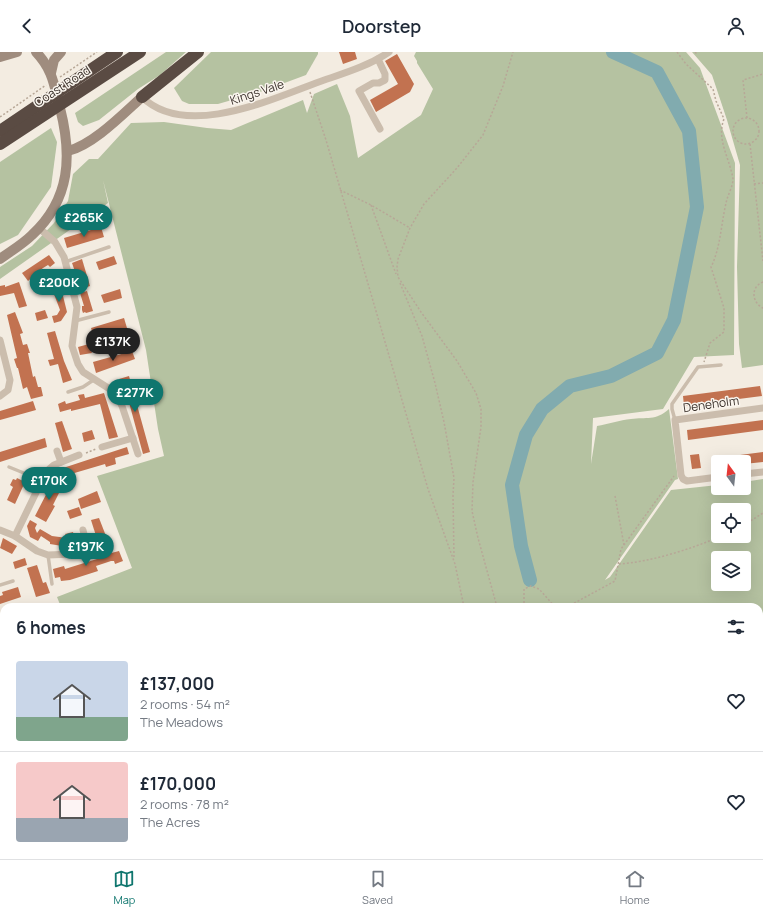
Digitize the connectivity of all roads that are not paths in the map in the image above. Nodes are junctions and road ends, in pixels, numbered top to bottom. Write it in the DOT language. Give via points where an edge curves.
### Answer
graph roads {
  1 [pos="17,52"];
  2 [pos="36,52"];
  3 [pos="61,52"];
  4 [pos="117,52"];
  5 [pos="140,52"];
  6 [pos="198,52"];
  7 [pos="389,52"];
  8 [pos="0,57"];
  9 [pos="378,59"];
  10 [pos="51,73"];
  11 [pos="142,97"];
  12 [pos="380,129"];
  13 [pos="0,130"];
  14 [pos="0,144"];
  15 [pos="68,151"];
  16 [pos="39,228"];
  17 [pos="110,247"];
  18 [pos="0,259"];
  19 [pos="65,262"];
  20 [pos="69,277"];
  21 [pos="43,287"];
  22 [pos="109,312"];
  23 [pos="75,321"];
  24 [pos="0,340"];
  25 [pos="721,365"];
  26 [pos="94,379"];
  27 [pos="68,392"];
  28 [pos="0,396"];
  29 [pos="763,408"];
  30 [pos="674,420"];
  31 [pos="133,438"];
  32 [pos="102,447"];
  33 [pos="57,452"];
  34 [pos="138,454"];
  35 [pos="79,455"];
  36 [pos="62,462"];
  37 [pos="9,467"];
  38 [pos="763,472"];
  39 [pos="751,473"];
  40 [pos="711,478"];
  41 [pos="41,480"];
  42 [pos="0,530"];
  43 [pos="83,530"];
  44 [pos="15,536"];
  45 [pos="103,546"];
  46 [pos="88,550"];
  47 [pos="48,555"];
  48 [pos="13,581"];
  49 [pos="52,584"];
  50 [pos="0,585"];
  1 -- 8 [label="street"];
  2 -- 10 [label="street"];
  3 -- 10 [label="street" via="54,60"];
  4 -- 13 [label="highway, Coast Road" via="36,99"];
  5 -- 14 [label="highway, Coast Road"];
  6 -- 11 [label="highway"];
  7 -- 9 [label="street, Kings Vale"];
  9 -- 11 [label="street, Kings Vale" via="242,110 223,114 178,114 160,110"];
  9 -- 12 [label="street" via="385,80 359,91"];
  10 -- 15 [label="street" via="66,132"];
  11 -- 15 [label="street" via="89,142 78,149"];
  15 -- 16 [label="street" via="60,194 52,212"];
  16 -- 18 [label="street" via="26,241"];
  16 -- 19 [label="street" via="58,246"];
  17 -- 19 [label="lane"];
  19 -- 20 [label="street"];
  20 -- 21 [label="lane" via="51,281"];
  20 -- 23 [label="street" via="77,307"];
  22 -- 23 [label="lane"];
  23 -- 26 [label="street" via="72,346 83,372"];
  24 -- 28 [label="street" via="10,380 8,390"];
  25 -- 30 [label="lane" via="698,367 674,400"];
  26 -- 27 [label="lane" via="83,387"];
  26 -- 31 [label="street" via="116,393"];
  29 -- 30 [label="street, Deneholm"];
  30 -- 40 [label="street, Deneholm" via="683,479 687,481"];
  31 -- 32 [label="street"];
  31 -- 34 [label="street"];
  33 -- 36 [label="street"];
  35 -- 36 [label="street"];
  36 -- 41 [label="street" via="54,465"];
  37 -- 41 [label="lane"];
  38 -- 39 [label="street"];
  41 -- 44 [label="street"];
  42 -- 44 [label="street"];
  43 -- 46 [label="street"];
  44 -- 47 [label="street"];
  45 -- 46 [label="street"];
  46 -- 47 [label="street" via="73,554"];
  47 -- 49 [label="lane"];
  48 -- 50 [label="lane"];
}
